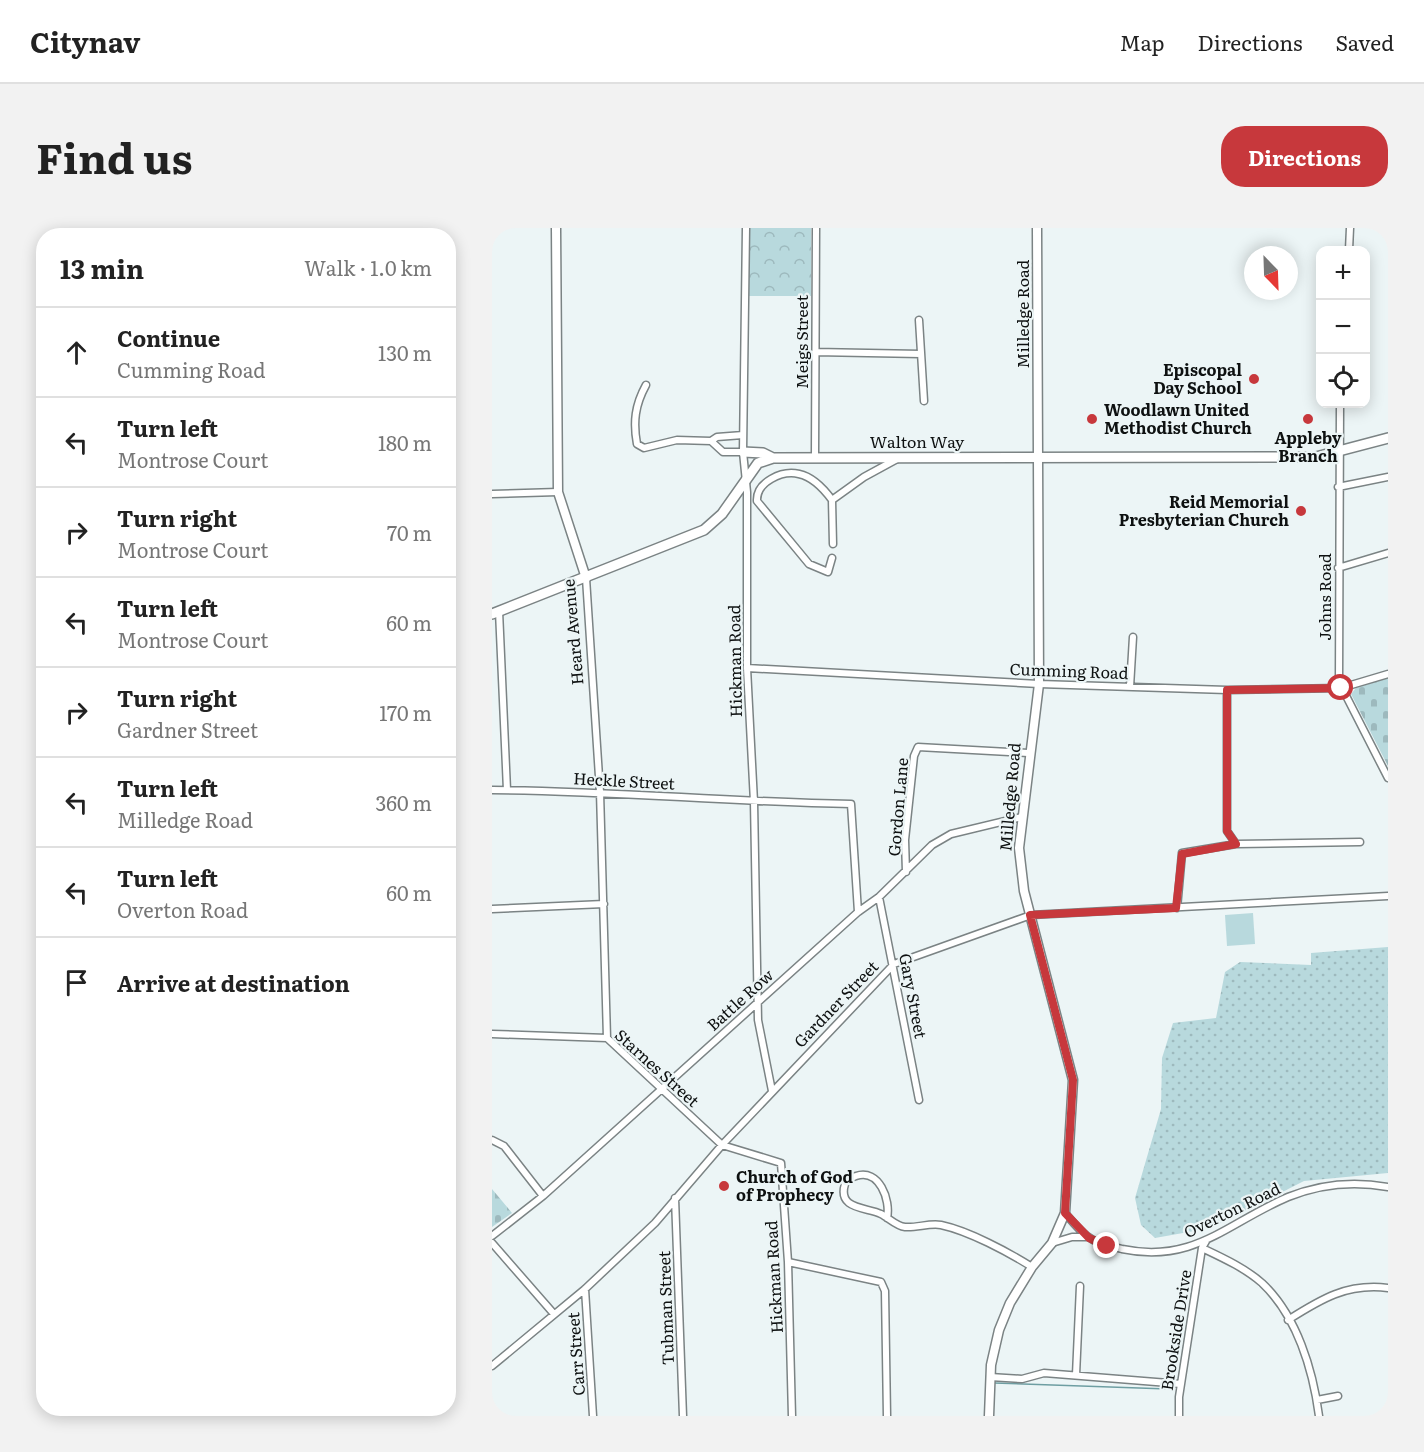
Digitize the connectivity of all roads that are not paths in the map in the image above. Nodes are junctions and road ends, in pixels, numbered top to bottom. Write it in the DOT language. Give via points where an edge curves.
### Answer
graph roads {
  1 [pos="556,228"];
  2 [pos="746,228"];
  3 [pos="816,228"];
  4 [pos="1037,228"];
  5 [pos="1350,228"];
  6 [pos="1349,246"];
  7 [pos="919,320"];
  8 [pos="815,352"];
  9 [pos="921,354"];
  10 [pos="646,386"];
  11 [pos="924,400"];
  12 [pos="1340,408"];
  13 [pos="743,435"];
  14 [pos="1388,438"];
  15 [pos="711,441"];
  16 [pos="743,452"];
  17 [pos="1338,453"];
  18 [pos="815,457"];
  19 [pos="900,457"];
  20 [pos="1037,457"];
  21 [pos="773,458"];
  22 [pos="1388,477"];
  23 [pos="746,480"];
  24 [pos="1338,487"];
  25 [pos="558,492"];
  26 [pos="747,492"];
  27 [pos="492,494"];
  28 [pos="757,495"];
  29 [pos="832,500"];
  30 [pos="833,544"];
  31 [pos="1388,553"];
  32 [pos="832,558"];
  33 [pos="1338,568"];
  34 [pos="586,578"];
  35 [pos="496,613"];
  36 [pos="1134,637"];
  37 [pos="747,668"];
  38 [pos="1388,674"];
  39 [pos="1039,684"];
  40 [pos="1130,687"];
  41 [pos="1341,688"];
  42 [pos="1227,690"];
  43 [pos="1028,753"];
  44 [pos="1388,778"];
  45 [pos="492,790"];
  46 [pos="507,790"];
  47 [pos="600,792"];
  48 [pos="754,802"];
  49 [pos="1022,817"];
  50 [pos="1360,842"];
  51 [pos="1236,844"];
  52 [pos="906,873"];
  53 [pos="1388,896"];
  54 [pos="879,897"];
  55 [pos="603,904"];
  56 [pos="1176,908"];
  57 [pos="492,909"];
  58 [pos="858,912"];
  59 [pos="1030,915"];
  60 [pos="894,964"];
  61 [pos="760,1001"];
  62 [pos="492,1034"];
  63 [pos="607,1038"];
  64 [pos="660,1089"];
  65 [pos="772,1091"];
  66 [pos="919,1100"];
  67 [pos="492,1140"];
  68 [pos="722,1145"];
  69 [pos="1388,1187"];
  70 [pos="543,1196"];
  71 [pos="675,1198"];
  72 [pos="1065,1213"];
  73 [pos="887,1218"];
  74 [pos="492,1236"];
  75 [pos="1089,1238"];
  76 [pos="1206,1241"];
  77 [pos="1052,1242"];
  78 [pos="492,1244"];
  79 [pos="1202,1248"];
  80 [pos="788,1262"];
  81 [pos="1032,1267"];
  82 [pos="1080,1286"];
  83 [pos="1388,1288"];
  84 [pos="585,1289"];
  85 [pos="554,1314"];
  86 [pos="1288,1320"];
  87 [pos="492,1366"];
  88 [pos="1076,1375"];
  89 [pos="990,1377"];
  90 [pos="1181,1384"];
  91 [pos="1338,1396"];
  92 [pos="1317,1400"];
  93 [pos="593,1416"];
  94 [pos="683,1416"];
  95 [pos="792,1416"];
  96 [pos="887,1416"];
  97 [pos="989,1416"];
  98 [pos="1179,1416"];
  99 [pos="1319,1416"];
  1 -- 25 [label="street, Heard Avenue"];
  2 -- 13 [label="street, Hickman Road"];
  3 -- 8 [label="street, Meigs Street"];
  4 -- 20 [label="street, Milledge Road"];
  5 -- 6 [label="street"];
  7 -- 9 [label="street"];
  8 -- 9 [label="street"];
  8 -- 18 [label="street, Meigs Street"];
  9 -- 11 [label="street"];
  10 -- 15 [label="street" via="636,403 637,444 644,448 677,440"];
  12 -- 17 [label="street, Johns Road"];
  13 -- 15 [label="street"];
  13 -- 16 [label="street, Hickman Road"];
  14 -- 17 [label="main road, Walton Way"];
  15 -- 16 [label="street" via="723,452"];
  16 -- 21 [label="main road, Walton Way"];
  16 -- 23 [label="street, Hickman Road"];
  17 -- 20 [label="main road, Walton Way" via="1316,457"];
  17 -- 24 [label="street, Johns Road"];
  18 -- 19 [label="main road, Walton Way"];
  18 -- 21 [label="main road, Walton Way"];
  19 -- 20 [label="main road, Walton Way"];
  19 -- 29 [label="street"];
  20 -- 39 [label="street, Milledge Road"];
  21 -- 23 [label="main road" via="758,463"];
  22 -- 24 [label="street"];
  23 -- 26 [label="street, Hickman Road"];
  23 -- 34 [label="main road" via="722,514 704,530"];
  24 -- 33 [label="street, Johns Road"];
  25 -- 27 [label="street"];
  25 -- 34 [label="street, Heard Avenue"];
  26 -- 28 [label="street"];
  26 -- 37 [label="street, Hickman Road"];
  28 -- 29 [label="street" via="768,480 797,473 812,479"];
  28 -- 32 [label="street" via="809,564 828,572"];
  29 -- 30 [label="street"];
  31 -- 33 [label="street"];
  33 -- 41 [label="street, Johns Road"];
  34 -- 35 [label="main road"];
  34 -- 47 [label="street, Heard Avenue"];
  35 -- 46 [label="street"];
  36 -- 40 [label="street"];
  37 -- 39 [label="street, Cumming Road"];
  37 -- 48 [label="street, Hickman Road"];
  38 -- 41 [label="street, Cumming Road"];
  39 -- 40 [label="street, Cumming Road"];
  39 -- 43 [label="street, Milledge Road"];
  40 -- 42 [label="street, Cumming Road"];
  41 -- 42 [label="street, Cumming Road"];
  41 -- 44 [label="street, Johns Road"];
  42 -- 51 [label="street" via="1227,831"];
  43 -- 49 [label="street, Milledge Road"];
  43 -- 52 [label="street, Gordon Lane" via="918,747 905,840"];
  45 -- 46 [label="street, Heckle Street"];
  46 -- 47 [label="street, Heckle Street"];
  47 -- 48 [label="street, Heckle Street"];
  47 -- 55 [label="street, Heard Avenue"];
  48 -- 58 [label="street" via="851,804"];
  48 -- 61 [label="street, Hickman Road"];
  49 -- 52 [label="street, Battle Row" via="951,834 932,845"];
  49 -- 59 [label="street, Milledge Road" via="1018,848"];
  50 -- 51 [label="street"];
  51 -- 56 [label="street" via="1182,854"];
  52 -- 54 [label="street, Battle Row"];
  53 -- 56 [label="street, Gardner Street"];
  54 -- 58 [label="street, Battle Row"];
  54 -- 60 [label="street, Gary Street"];
  55 -- 57 [label="street"];
  55 -- 63 [label="street, Heard Avenue"];
  56 -- 59 [label="street, Gardner Street"];
  58 -- 61 [label="street, Battle Row"];
  59 -- 60 [label="street, Gardner Street"];
  59 -- 72 [label="street, Milledge Road" via="1073,1080"];
  60 -- 65 [label="street, Gardner Street"];
  60 -- 66 [label="street, Gary Street"];
  61 -- 64 [label="street, Battle Row"];
  61 -- 65 [label="street, Hickman Road" via="758,1020"];
  62 -- 63 [label="street, Starnes Street"];
  63 -- 64 [label="street, Starnes Street"];
  64 -- 68 [label="street, Starnes Street"];
  64 -- 70 [label="street, Battle Row"];
  65 -- 68 [label="street, Gardner Street"];
  67 -- 70 [label="street" via="504,1146"];
  68 -- 71 [label="street, Gardner Street"];
  68 -- 80 [label="street, Hickman Road" via="781,1163"];
  69 -- 76 [label="street, Overton Road" via="1355,1183 1305,1192"];
  70 -- 74 [label="street, Battle Row"];
  71 -- 84 [label="street, Gardner Street" via="655,1223"];
  71 -- 94 [label="street, Tubman Street"];
  72 -- 75 [label="street, Overton Road"];
  72 -- 77 [label="street, Milledge Road"];
  73 -- 73 [label="street" via="846,1201 845,1185 849,1178 861,1174 880,1182 889,1209"];
  73 -- 81 [label="street" via="901,1226 940,1225 965,1233"];
  75 -- 76 [label="street, Overton Road" via="1107,1246 1153,1254 1174,1252"];
  75 -- 77 [label="street, Overton Road"];
  76 -- 79 [label="street"];
  77 -- 81 [label="street, Milledge Road"];
  78 -- 85 [label="street"];
  79 -- 86 [label="street" via="1261,1282 1278,1300"];
  79 -- 90 [label="street, Brookside Drive"];
  80 -- 95 [label="street, Hickman Road"];
  80 -- 96 [label="street" via="881,1282 885,1291"];
  81 -- 89 [label="street, Milledge Road" via="999,1330"];
  82 -- 88 [label="street"];
  83 -- 86 [label="street" via="1340,1290"];
  84 -- 85 [label="street, Gardner Street"];
  84 -- 93 [label="street, Carr Street"];
  85 -- 87 [label="street, Gardner Street"];
  86 -- 92 [label="street" via="1304,1348"];
  88 -- 89 [label="street"];
  88 -- 90 [label="street"];
  89 -- 97 [label="street, Milledge Road"];
  90 -- 98 [label="street, Brookside Drive"];
  91 -- 92 [label="street"];
  92 -- 99 [label="street"];
}
